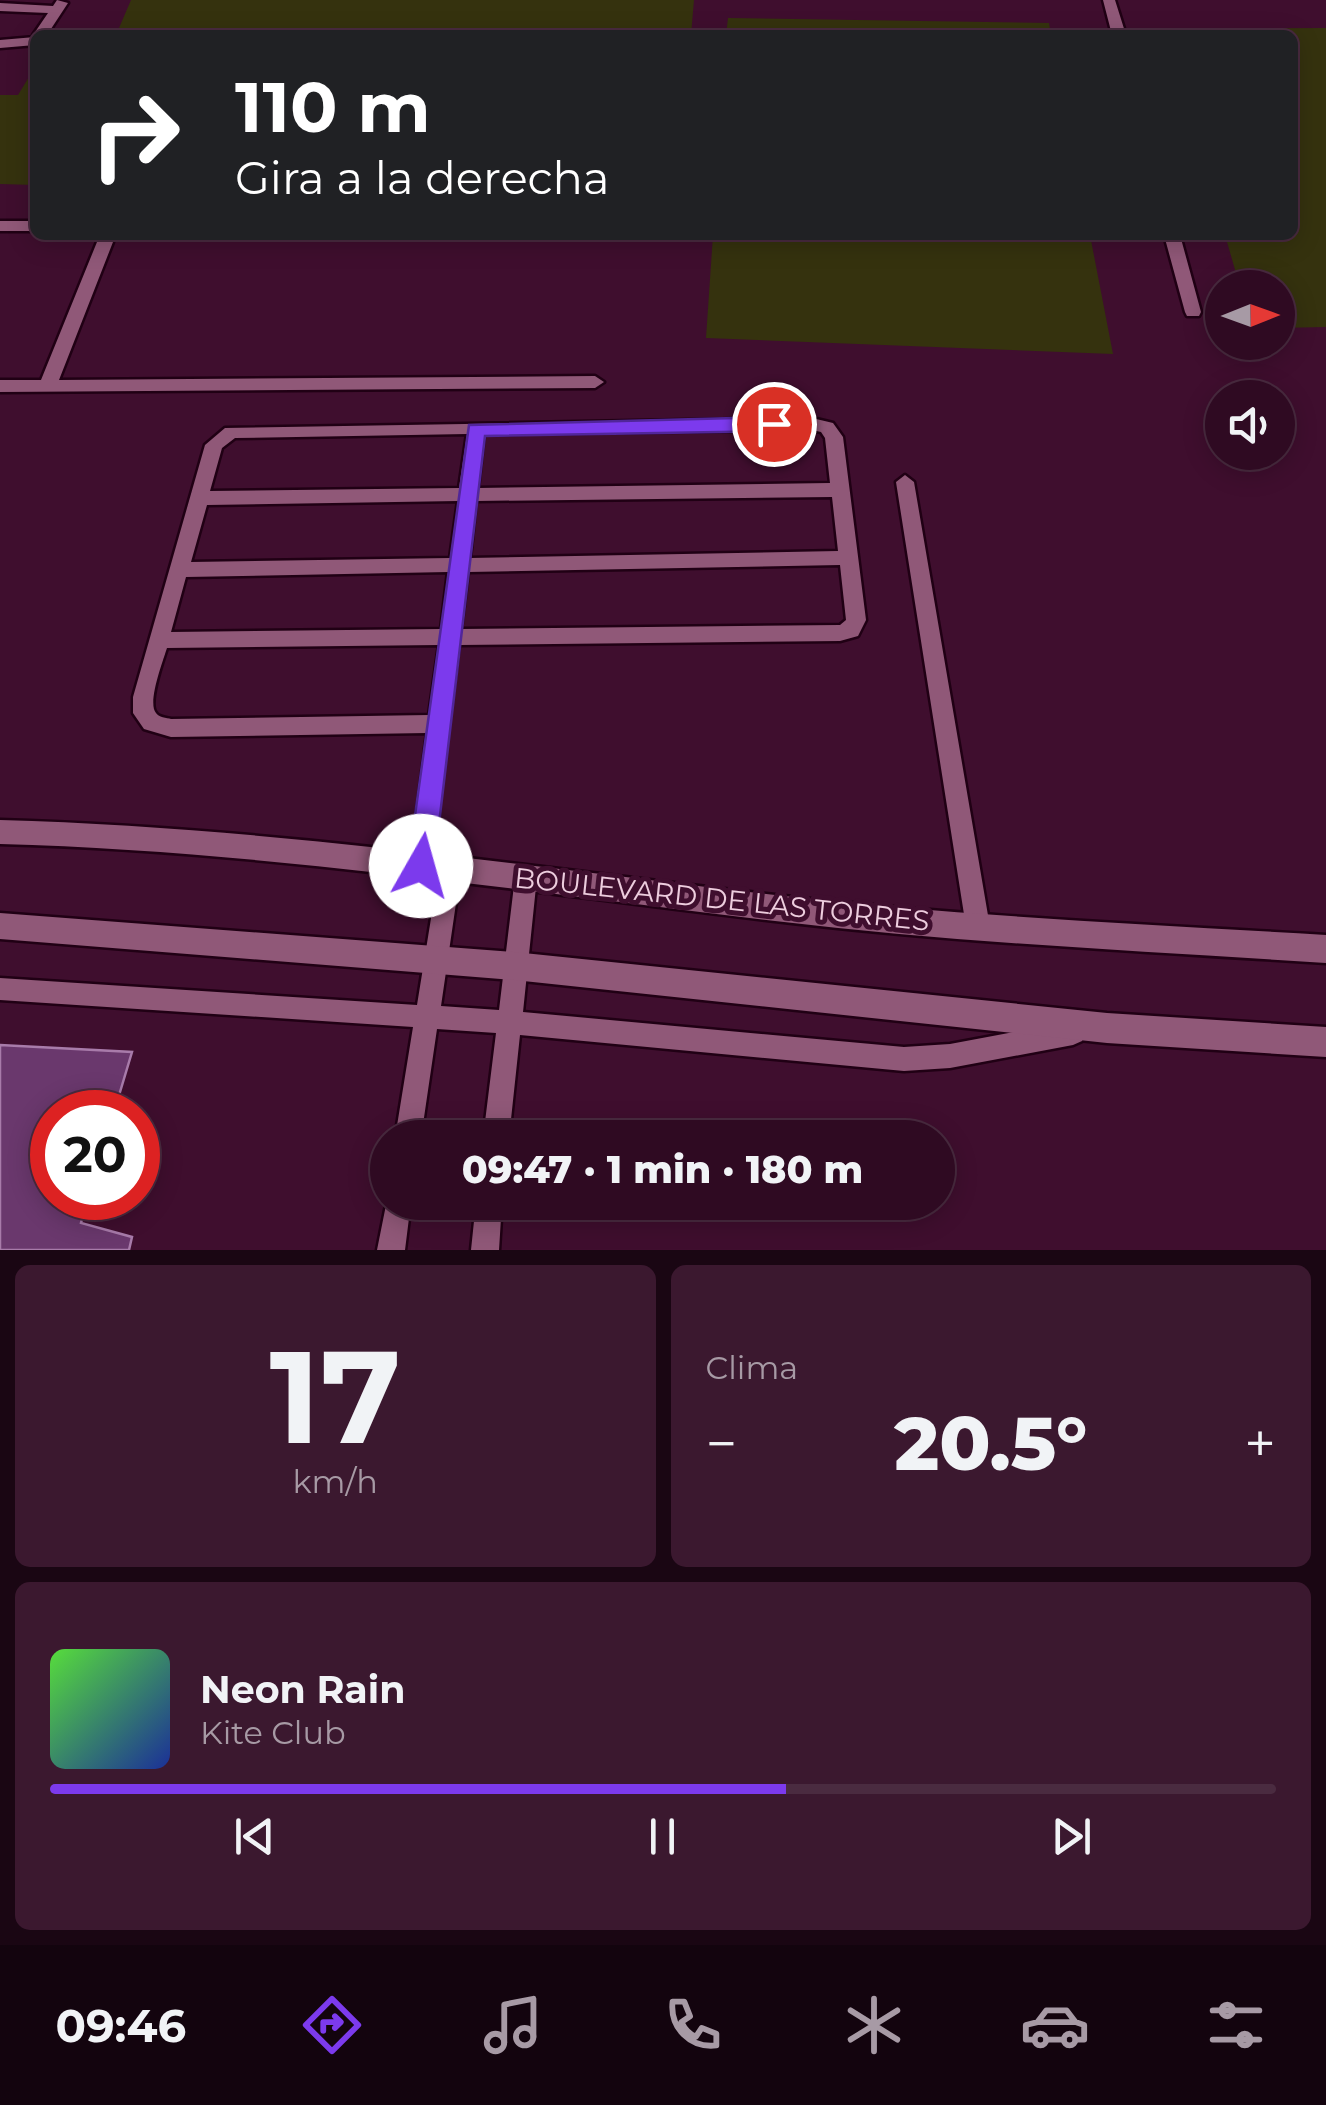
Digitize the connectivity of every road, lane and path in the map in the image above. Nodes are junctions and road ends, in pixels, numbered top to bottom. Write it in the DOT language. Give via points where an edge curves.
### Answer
graph roads {
  1 [pos="1110,0"];
  2 [pos="60,5"];
  3 [pos="0,7"];
  4 [pos="43,30"];
  5 [pos="1118,30"];
  6 [pos="30,41"];
  7 [pos="0,44"];
  8 [pos="0,226"];
  9 [pos="30,226"];
  10 [pos="102,240"];
  11 [pos="1173,240"];
  12 [pos="1193,312"];
  13 [pos="595,382"];
  14 [pos="48,385"];
  15 [pos="0,386"];
  16 [pos="476,430"];
  17 [pos="905,482"];
  18 [pos="840,490"];
  19 [pos="467,496"];
  20 [pos="200,498"];
  21 [pos="849,558"];
  22 [pos="458,564"];
  23 [pos="179,570"];
  24 [pos="450,638"];
  25 [pos="159,640"];
  26 [pos="438,724"];
  27 [pos="0,832"];
  28 [pos="436,868"];
  29 [pos="526,878"];
  30 [pos="0,926"];
  31 [pos="978,927"];
  32 [pos="1326,949"];
  33 [pos="436,960"];
  34 [pos="514,966"];
  35 [pos="0,990"];
  36 [pos="426,1017"];
  37 [pos="507,1022"];
  38 [pos="1108,1028"];
  39 [pos="1326,1042"];
  40 [pos="411,1120"];
  41 [pos="498,1120"];
  42 [pos="396,1220"];
  43 [pos="488,1220"];
  44 [pos="392,1250"];
  45 [pos="485,1250"];
  1 -- 5 [label="lane"];
  2 -- 3 [label="lane"];
  2 -- 4 [label="lane"];
  6 -- 7 [label="lane"];
  8 -- 9 [label="lane"];
  10 -- 14 [label="lane"];
  11 -- 12 [label="lane"];
  13 -- 14 [label="lane"];
  14 -- 15 [label="lane"];
  16 -- 18 [label="lane" via="812,424 827,427 834,437"];
  16 -- 19 [label="lane"];
  16 -- 20 [label="lane" via="232,432 214,445"];
  17 -- 31 [label="lane"];
  18 -- 19 [label="lane"];
  18 -- 21 [label="lane"];
  19 -- 20 [label="lane"];
  19 -- 22 [label="lane"];
  20 -- 23 [label="lane"];
  21 -- 22 [label="lane"];
  21 -- 24 [label="lane" via="856,620 840,633"];
  22 -- 23 [label="lane"];
  22 -- 24 [label="lane"];
  23 -- 25 [label="lane"];
  24 -- 25 [label="lane"];
  24 -- 26 [label="lane"];
  25 -- 26 [label="lane" via="143,697 142,712 151,722 171,728"];
  26 -- 28 [label="lane"];
  27 -- 28 [label="street, BOULEVARD DE LAS TORRES" via="171,839"];
  28 -- 29 [label="street, BOULEVARD DE LAS TORRES"];
  28 -- 33 [label="lane"];
  29 -- 31 [label="street, BOULEVARD DE LAS TORRES"];
  29 -- 34 [label="lane"];
  30 -- 33 [label="street"];
  31 -- 32 [label="street, BOULEVARD DE LAS TORRES"];
  33 -- 34 [label="street"];
  33 -- 36 [label="lane"];
  34 -- 37 [label="lane"];
  34 -- 38 [label="street"];
  35 -- 36 [label="lane"];
  36 -- 37 [label="lane"];
  36 -- 40 [label="lane"];
  37 -- 38 [label="lane" via="904,1060"];
  37 -- 41 [label="lane"];
  38 -- 39 [label="street"];
  42 -- 44 [label="lane"];
  43 -- 45 [label="lane"];
}
